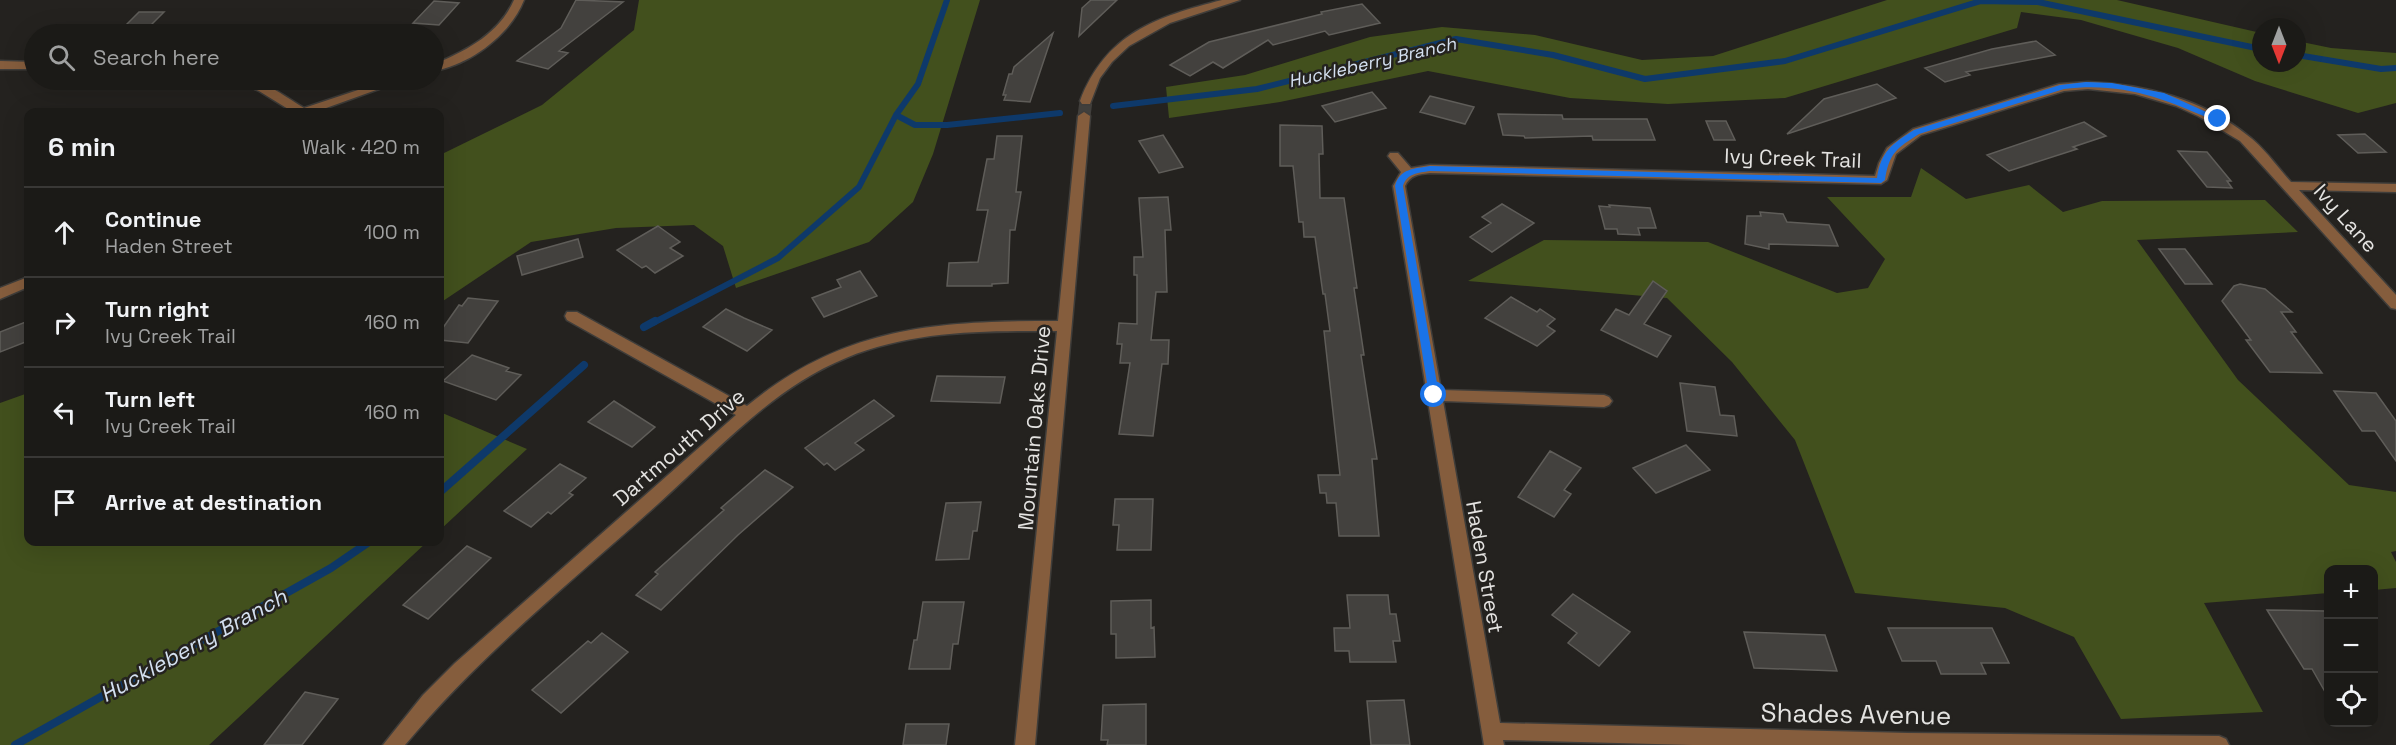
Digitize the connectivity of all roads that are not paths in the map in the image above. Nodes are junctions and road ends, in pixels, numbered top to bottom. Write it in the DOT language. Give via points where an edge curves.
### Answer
graph roads {
  1 [pos="519,0"];
  2 [pos="1235,0"];
  3 [pos="1196,4"];
  4 [pos="444,63"];
  5 [pos="0,65"];
  6 [pos="24,66"];
  7 [pos="266,90"];
  8 [pos="368,90"];
  9 [pos="296,108"];
  10 [pos="315,108"];
  11 [pos="1394,156"];
  12 [pos="1408,172"];
  13 [pos="2289,186"];
  14 [pos="2396,188"];
  15 [pos="24,284"];
  16 [pos="0,294"];
  17 [pos="2396,304"];
  18 [pos="572,316"];
  19 [pos="1065,326"];
  20 [pos="1434,395"];
  21 [pos="1604,401"];
  22 [pos="747,414"];
  23 [pos="1493,738"];
  24 [pos="393,745"];
  25 [pos="1025,745"];
  26 [pos="2209,745"];
  27 [pos="2219,745"];
  1 -- 4 [label="street" via="512,16 488,39"];
  2 -- 3 [label="street, Mountain Oaks Drive"];
  3 -- 19 [label="street, Mountain Oaks Drive" via="1120,46 1096,74 1085,108"];
  5 -- 6 [label="street"];
  7 -- 9 [label="street"];
  8 -- 10 [label="street"];
  11 -- 12 [label="street"];
  12 -- 13 [label="street, Ivy Creek Trail" via="1430,169 1881,180 1884,162 1895,145 1917,132 2063,87 2086,84 2161,95 2218,119 2244,138"];
  12 -- 20 [label="street, Haden Street" via="1399,186"];
  13 -- 14 [label="street"];
  13 -- 17 [label="street, Ivy Lane"];
  15 -- 16 [label="street"];
  18 -- 22 [label="street"];
  19 -- 22 [label="street, Dartmouth Drive" via="937,328 869,343 802,374"];
  19 -- 25 [label="street, Mountain Oaks Drive"];
  20 -- 21 [label="street"];
  20 -- 23 [label="street, Haden Street"];
  22 -- 24 [label="street, Dartmouth Drive" via="461,669"];
  23 -- 26 [label="street, Shades Avenue"];
  26 -- 27 [label="street, Shades Avenue"];
}
